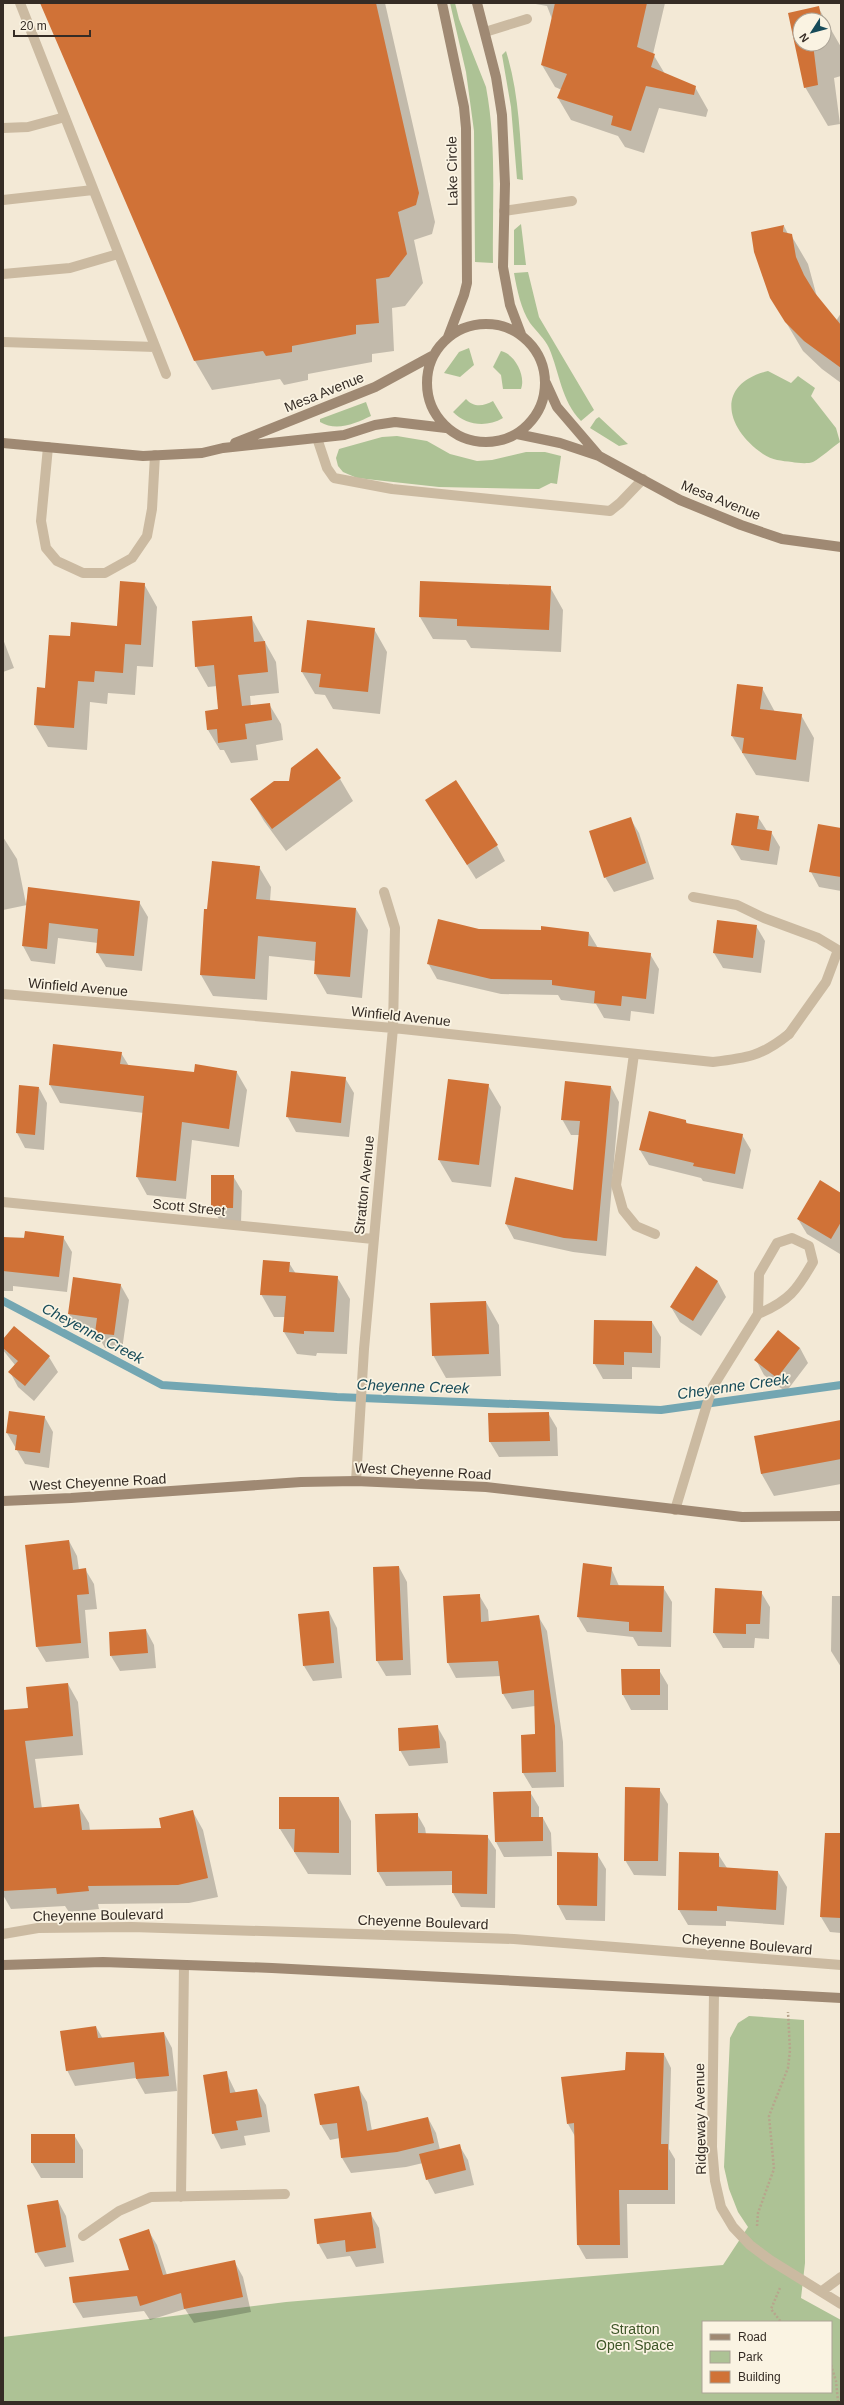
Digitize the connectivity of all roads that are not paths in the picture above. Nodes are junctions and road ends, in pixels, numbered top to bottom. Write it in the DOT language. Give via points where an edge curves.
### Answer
graph roads {
  1 [pos="20,3"];
  2 [pos="442,3"];
  3 [pos="477,3"];
  4 [pos="527,19"];
  5 [pos="485,32"];
  6 [pos="65,117"];
  7 [pos="3,128"];
  8 [pos="93,190"];
  9 [pos="3,200"];
  10 [pos="572,201"];
  11 [pos="504,211"];
  12 [pos="118,254"];
  13 [pos="3,274"];
  14 [pos="521,334"];
  15 [pos="448,337"];
  16 [pos="3,342"];
  17 [pos="155,347"];
  18 [pos="432,356"];
  19 [pos="166,374"];
  20 [pos="546,383"];
  21 [pos="446,428"];
  22 [pos="517,434"];
  23 [pos="317,438"];
  24 [pos="3,443"];
  25 [pos="48,447"];
  26 [pos="223,448"];
  27 [pos="155,456"];
  28 [pos="599,456"];
  29 [pos="643,479"];
  30 [pos="841,547"];
  31 [pos="384,892"];
  32 [pos="693,897"];
  33 [pos="3,994"];
  34 [pos="394,1028"];
  35 [pos="634,1054"];
  36 [pos="3,1202"];
  37 [pos="655,1234"];
  38 [pos="373,1239"];
  39 [pos="758,1314"];
  40 [pos="356,1481"];
  41 [pos="3,1501"];
  42 [pos="674,1510"];
  43 [pos="841,1516"];
  44 [pos="3,1934"];
  45 [pos="3,1965"];
  46 [pos="184,1965"];
  47 [pos="841,1965"];
  48 [pos="714,1993"];
  49 [pos="841,1998"];
  50 [pos="285,2194"];
  51 [pos="181,2197"];
  52 [pos="84,2236"];
  53 [pos="841,2277"];
  54 [pos="822,2291"];
  55 [pos="841,2304"];
  1 -- 6 [label="street"];
  2 -- 15 [label="street, Lake Circle" via="464,107 467,178 467,283"];
  3 -- 5 [label="street"];
  4 -- 5 [label="street"];
  5 -- 11 [label="street" via="502,115"];
  6 -- 7 [label="street" via="28,127"];
  6 -- 8 [label="street"];
  8 -- 9 [label="street"];
  8 -- 12 [label="street"];
  10 -- 11 [label="street"];
  11 -- 14 [label="street" via="505,284"];
  12 -- 13 [label="street" via="70,268"];
  12 -- 17 [label="street"];
  14 -- 15 [label="street" via="507,327 484,324 461,328"];
  14 -- 20 [label="street" via="540,359"];
  15 -- 18 [label="street"];
  16 -- 17 [label="street"];
  17 -- 19 [label="street"];
  18 -- 21 [label="street" via="426,375 427,394 434,412"];
  18 -- 26 [label="street, Mesa Avenue" via="375,387"];
  20 -- 22 [label="street" via="542,403 532,420"];
  20 -- 28 [label="street, Mesa Avenue" via="557,407"];
  21 -- 22 [label="street" via="462,438 480,442 500,441"];
  21 -- 23 [label="street, Mesa Avenue" via="395,422 375,425 344,435"];
  22 -- 28 [label="street, Mesa Avenue" via="560,443"];
  23 -- 26 [label="street, Mesa Avenue"];
  23 -- 29 [label="street" via="327,468 334,478 392,489 610,511"];
  24 -- 25 [label="street, Mesa Avenue"];
  25 -- 27 [label="street, Mesa Avenue"];
  25 -- 27 [label="street" via="41,521 46,548 57,561 83,573 105,573 132,558 147,536 152,509"];
  26 -- 27 [label="street, Mesa Avenue" via="202,453"];
  28 -- 29 [label="street, Mesa Avenue"];
  29 -- 30 [label="street, Mesa Avenue" via="709,513 782,539"];
  31 -- 34 [label="street, Stratton Avenue" via="395,928"];
  32 -- 35 [label="street, Winfield Avenue" via="737,905 818,938 838,950 826,982 789,1034 773,1047 748,1058 713,1062"];
  33 -- 34 [label="street, Winfield Avenue"];
  34 -- 35 [label="street, Winfield Avenue"];
  34 -- 38 [label="street, Stratton Avenue"];
  35 -- 37 [label="street" via="616,1185 622,1210 636,1226"];
  36 -- 38 [label="street, Scott Street"];
  38 -- 40 [label="street, Stratton Avenue"];
  39 -- 39 [label="street" via="759,1274 777,1243 792,1238 809,1246 813,1262 799,1287 777,1305"];
  39 -- 42 [label="street" via="712,1388"];
  40 -- 41 [label="street, West Cheyenne Road" via="301,1482"];
  40 -- 42 [label="street, West Cheyenne Road" via="486,1487"];
  42 -- 43 [label="street, West Cheyenne Road" via="742,1517"];
  44 -- 47 [label="street, Cheyenne Boulevard" via="38,1928 132,1927 514,1939"];
  45 -- 46 [label="street" via="103,1962"];
  46 -- 48 [label="street"];
  46 -- 51 [label="street"];
  48 -- 49 [label="street"];
  48 -- 54 [label="street, Ridgeway Avenue" via="712,2147 721,2207 733,2227 750,2245"];
  50 -- 51 [label="street"];
  51 -- 52 [label="street" via="151,2197 119,2210"];
  53 -- 54 [label="street"];
  54 -- 55 [label="street, Ridgeway Avenue"];
}
